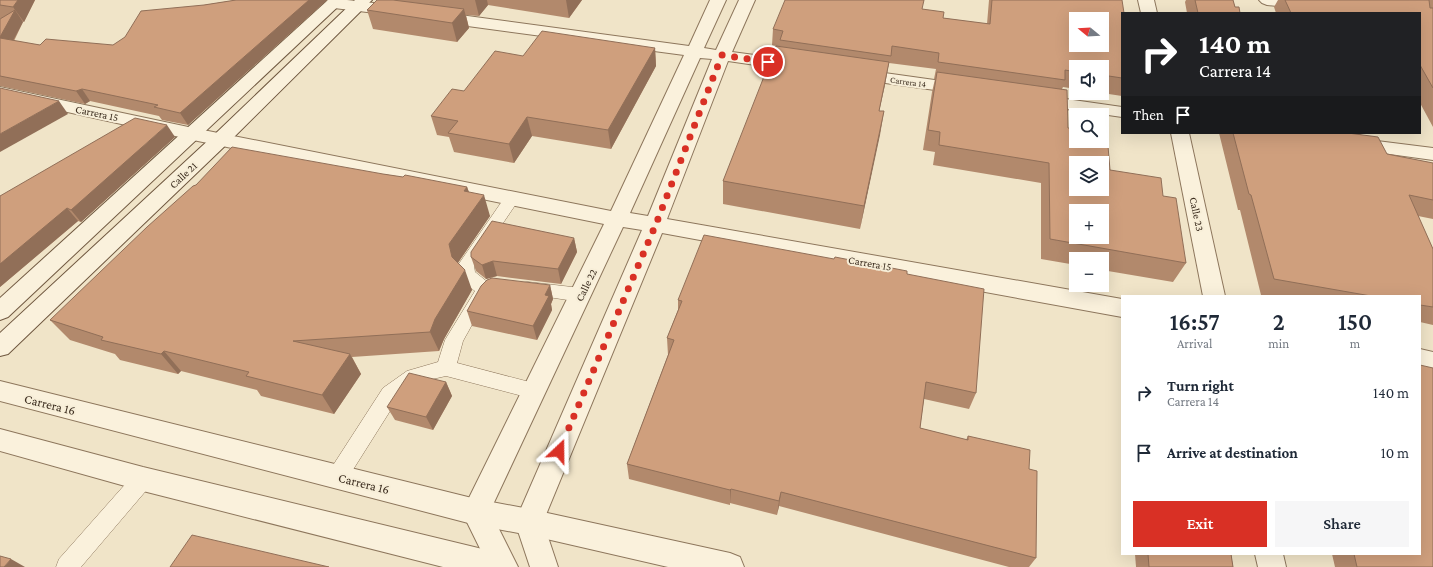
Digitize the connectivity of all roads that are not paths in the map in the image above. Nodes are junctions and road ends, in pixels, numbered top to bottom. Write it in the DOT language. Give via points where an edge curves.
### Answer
graph roads {
  1 [pos="718,0"];
  2 [pos="747,0"];
  3 [pos="1146,0"];
  4 [pos="1267,0"];
  5 [pos="335,1"];
  6 [pos="361,3"];
  7 [pos="1322,6"];
  8 [pos="1149,12"];
  9 [pos="694,52"];
  10 [pos="722,55"];
  11 [pos="816,69"];
  12 [pos="840,72"];
  13 [pos="0,92"];
  14 [pos="981,92"];
  15 [pos="1020,98"];
  16 [pos="1121,112"];
  17 [pos="193,134"];
  18 [pos="1180,134"];
  19 [pos="222,139"];
  20 [pos="1338,142"];
  21 [pos="1433,154"];
  22 [pos="512,198"];
  23 [pos="617,219"];
  24 [pos="656,224"];
  25 [pos="498,286"];
  26 [pos="581,295"];
  27 [pos="1214,295"];
  28 [pos="1121,308"];
  29 [pos="0,311"];
  30 [pos="0,347"];
  31 [pos="1421,359"];
  32 [pos="1433,362"];
  33 [pos="446,368"];
  34 [pos="534,391"];
  35 [pos="0,392"];
  36 [pos="0,440"];
  37 [pos="337,477"];
  38 [pos="143,479"];
  39 [pos="476,512"];
  40 [pos="529,522"];
  41 [pos="1269,555"];
  42 [pos="67,567"];
  43 [pos="499,567"];
  44 [pos="504,567"];
  45 [pos="544,567"];
  46 [pos="730,567"];
  47 [pos="1272,567"];
  1 -- 9 [label="street, Calle 22"];
  2 -- 10 [label="street"];
  3 -- 8 [label="street"];
  4 -- 7 [label="street"];
  5 -- 6 [label="street"];
  5 -- 17 [label="street"];
  6 -- 9 [label="street" via="417,14"];
  6 -- 19 [label="street, Calle 21"];
  9 -- 10 [label="street"];
  9 -- 23 [label="street, Calle 22"];
  10 -- 11 [label="street"];
  10 -- 24 [label="street"];
  12 -- 14 [label="street, Carrera 14"];
  13 -- 17 [label="street, Carrera 15"];
  15 -- 16 [label="street"];
  17 -- 19 [label="street, Carrera 15"];
  17 -- 29 [label="street"];
  18 -- 27 [label="street, Calle 23"];
  19 -- 22 [label="street, Carrera 15"];
  19 -- 30 [label="street, Calle 21"];
  20 -- 21 [label="street"];
  22 -- 23 [label="street, Carrera 15"];
  22 -- 25 [label="lane" via="466,265 467,276"];
  23 -- 24 [label="street, Carrera 15"];
  23 -- 26 [label="street, Calle 22"];
  24 -- 28 [label="street, Carrera 15"];
  24 -- 40 [label="street"];
  25 -- 26 [label="lane"];
  25 -- 33 [label="lane" via="454,340"];
  26 -- 34 [label="street, Calle 22"];
  31 -- 32 [label="street"];
  33 -- 34 [label="lane"];
  33 -- 37 [label="lane" via="414,376 390,394"];
  34 -- 39 [label="street, Calle 22"];
  35 -- 37 [label="street, Carrera 16"];
  36 -- 38 [label="street"];
  37 -- 39 [label="street, Carrera 16"];
  38 -- 42 [label="lane"];
  38 -- 43 [label="street"];
  39 -- 40 [label="street, Carrera 16"];
  39 -- 44 [label="street"];
  40 -- 45 [label="street"];
  40 -- 46 [label="street, Carrera 16"];
  41 -- 47 [label="street"];
}
